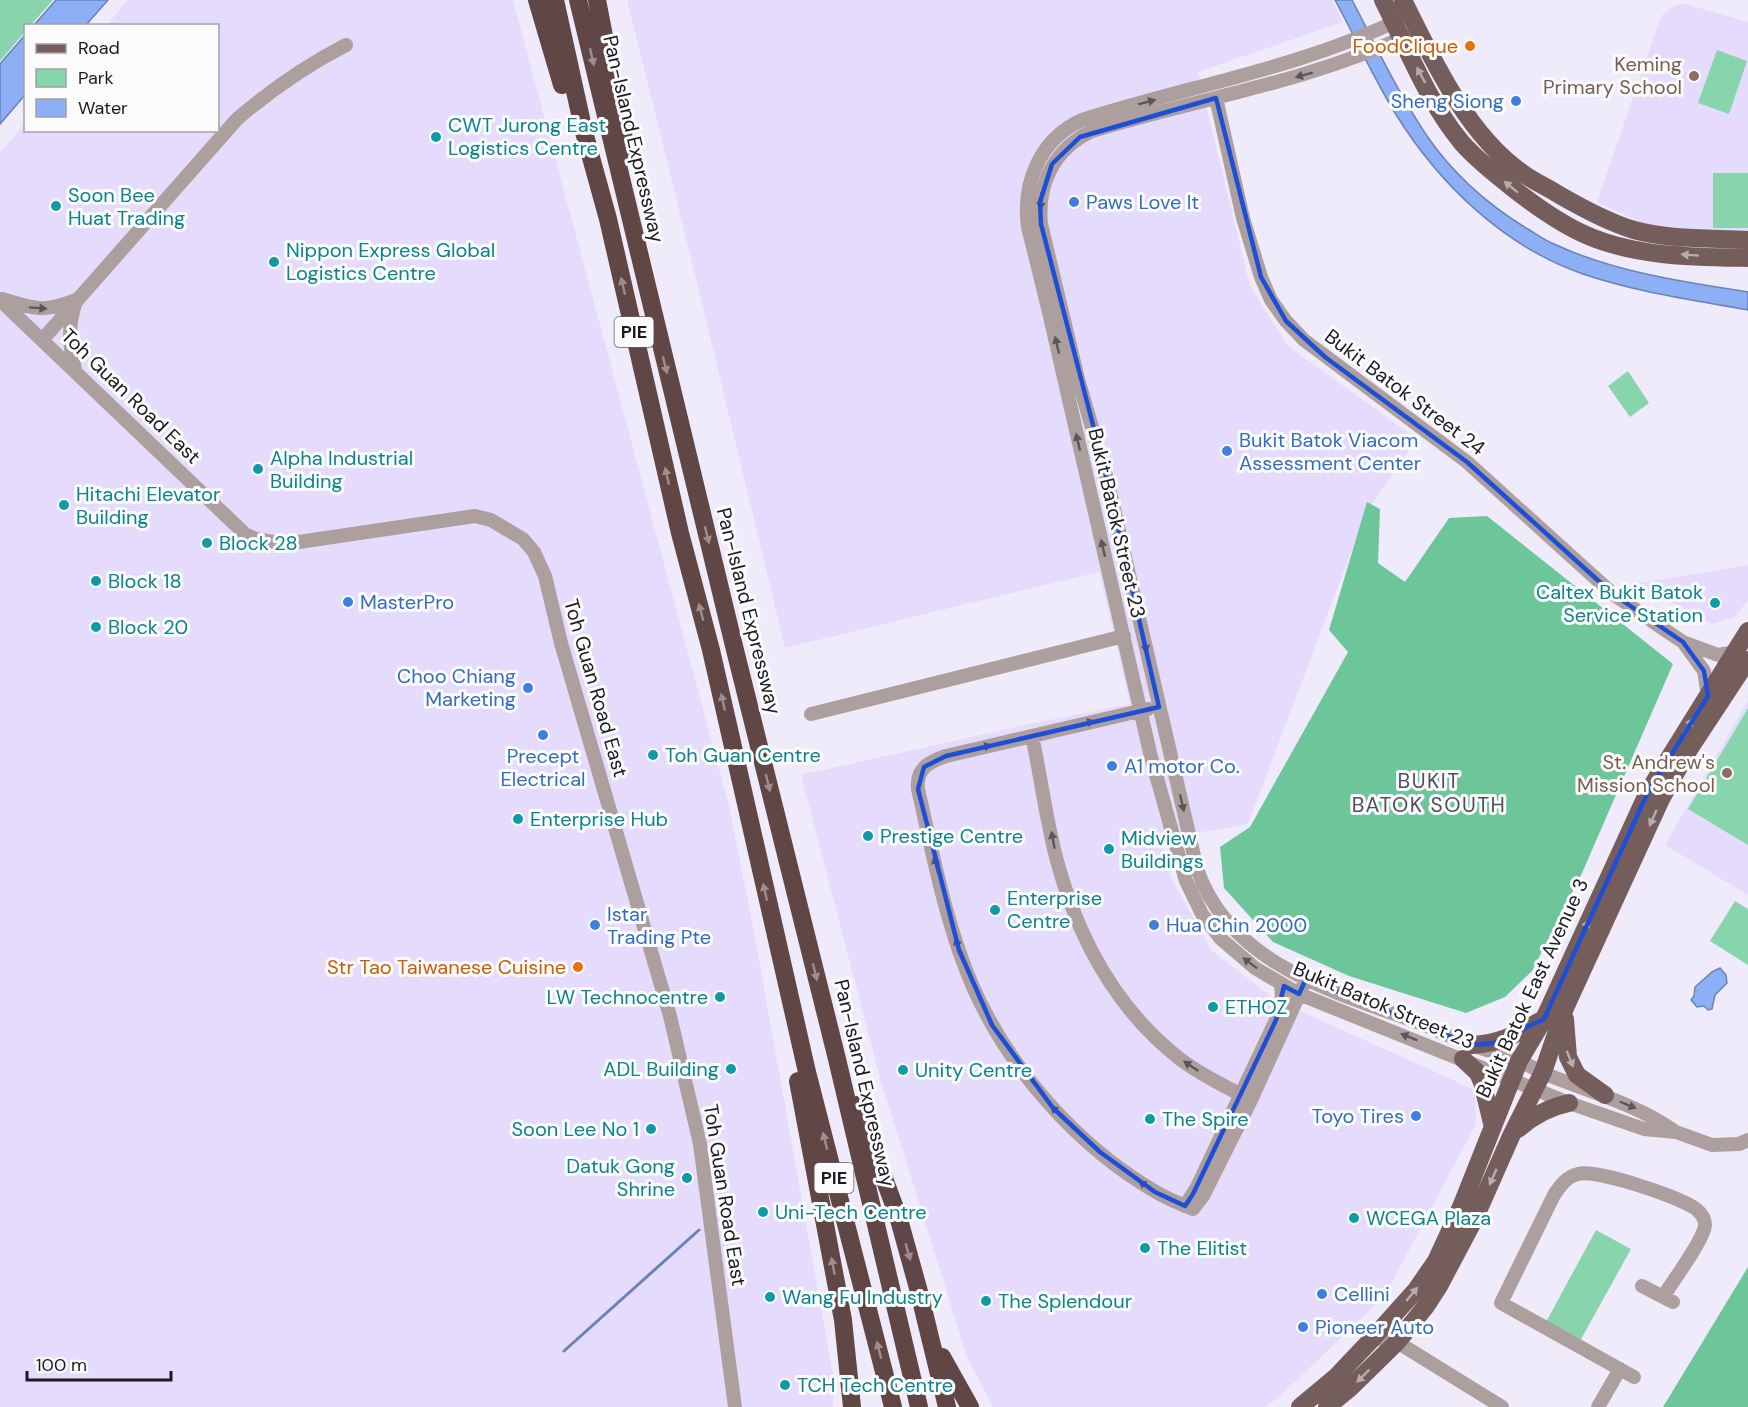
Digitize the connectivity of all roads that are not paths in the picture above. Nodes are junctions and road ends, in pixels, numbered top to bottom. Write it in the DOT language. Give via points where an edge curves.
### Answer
graph roads {
  1 [pos="537,0"];
  2 [pos="555,0"];
  3 [pos="578,0"];
  4 [pos="597,0"];
  5 [pos="1383,0"];
  6 [pos="1411,15"];
  7 [pos="1397,30"];
  8 [pos="346,45"];
  9 [pos="1216,98"];
  10 [pos="584,132"];
  11 [pos="1748,240"];
  12 [pos="1748,258"];
  13 [pos="647,287"];
  14 [pos="0,299"];
  15 [pos="77,299"];
  16 [pos="43,339"];
  17 [pos="75,369"];
  18 [pos="1748,631"];
  19 [pos="1124,636"];
  20 [pos="1683,642"];
  21 [pos="1743,654"];
  22 [pos="1708,696"];
  23 [pos="1159,707"];
  24 [pos="1140,710"];
  25 [pos="811,714"];
  26 [pos="1032,736"];
  27 [pos="778,949"];
  28 [pos="1306,979"];
  29 [pos="1281,984"];
  30 [pos="1299,994"];
  31 [pos="1565,1008"];
  32 [pos="1544,1019"];
  33 [pos="1467,1052"];
  34 [pos="837,1059"];
  35 [pos="1519,1061"];
  36 [pos="1543,1072"];
  37 [pos="1511,1078"];
  38 [pos="1535,1089"];
  39 [pos="1605,1095"];
  40 [pos="1246,1098"];
  41 [pos="1569,1103"];
  42 [pos="1493,1127"];
  43 [pos="1676,1132"];
  44 [pos="1512,1134"];
  45 [pos="1748,1140"];
  46 [pos="1642,1286"];
  47 [pos="929,1331"];
  48 [pos="1373,1338"];
  49 [pos="1397,1342"];
  50 [pos="1620,1369"];
  51 [pos="1634,1377"];
  52 [pos="735,1407"];
  53 [pos="852,1407"];
  54 [pos="893,1407"];
  55 [pos="919,1407"];
  56 [pos="947,1407"];
  57 [pos="970,1407"];
  58 [pos="1300,1407"];
  59 [pos="1327,1407"];
  60 [pos="1502,1407"];
  61 [pos="1598,1407"];
  1 -- 10 [label="highway" via="569,110"];
  2 -- 10 [label="highway, PIE"];
  3 -- 13 [label="highway, Pan-Island Expressway / PIE, one-way"];
  4 -- 13 [label="highway"];
  5 -- 7 [label="main road"];
  6 -- 7 [label="street, Bukit Batok Street 23"];
  6 -- 11 [label="main road" via="1470,120 1521,172 1570,201 1636,230"];
  7 -- 9 [label="street, Bukit Batok Street 23, one-way" via="1379,48 1359,56"];
  12 -- 7 [label="main road, one-way" via="1638,250 1589,236 1533,204 1463,144 1440,112"];
  19 -- 7 [label="street, Bukit Batok Street 23, one-way" via="1028,227 1026,203 1036,164 1047,148 1082,120 1308,56 1371,32"];
  8 -- 15 [label="street, Toh Guan Road East" via="266,94 237,119"];
  9 -- 20 [label="street, Bukit Batok Street 24" via="1243,218 1261,277 1286,321 1325,357 1467,462 1613,594"];
  9 -- 23 [label="street, Bukit Batok Street 23, one-way" via="1080,137 1052,164 1040,202 1041,224 1078,379 1107,479"];
  27 -- 10 [label="highway, PIE, one-way" via="711,650"];
  13 -- 34 [label="highway, Pan-Island Expressway / PIE, one-way"];
  14 -- 15 [label="street, one-way" via="44,309"];
  14 -- 16 [label="street, Toh Guan Road East"];
  15 -- 16 [label="street, Toh Guan Road East"];
  15 -- 17 [label="street" via="69,342"];
  16 -- 17 [label="street, Toh Guan Road East"];
  17 -- 52 [label="street, Toh Guan Road East" via="245,534 256,539 285,544 475,516 508,528 534,552 545,576 670,1016 700,1144"];
  18 -- 21 [label="main road, Bukit Batok East Avenue 3"];
  19 -- 24 [label="street, Bukit Batok Street 23"];
  19 -- 25 [label="street"];
  20 -- 21 [label="street, Bukit Batok Street 24" via="1721,656"];
  20 -- 22 [label="street, Bukit Batok Street 24" via="1704,671"];
  21 -- 22 [label="main road, Bukit Batok East Avenue 3"];
  21 -- 31 [label="main road, Bukit Batok East Avenue 3, one-way" via="1661,799"];
  32 -- 22 [label="main road, Bukit Batok East Avenue 3, one-way" via="1648,792"];
  23 -- 24 [label="street"];
  23 -- 28 [label="street, Bukit Batok Street 23, one-way" via="1197,869 1205,888 1222,916 1249,945"];
  26 -- 24 [label="street, one-way"];
  29 -- 24 [label="street, Bukit Batok Street 23, one-way" via="1221,939 1196,902 1186,881"];
  40 -- 26 [label="street, one-way" via="1210,1079 1154,1036 1123,1002 1093,955 1057,859"];
  40 -- 26 [label="street, one-way" via="1185,1206 1155,1192 1113,1162 1053,1108 992,1025 959,950 924,818 918,776 927,764 940,758"];
  53 -- 27 [label="highway, one-way" via="843,1320 778,973"];
  54 -- 27 [label="highway, PIE, one-way"];
  28 -- 30 [label="street"];
  28 -- 33 [label="street, Bukit Batok Street 23"];
  29 -- 30 [label="street, Bukit Batok Street 23"];
  29 -- 40 [label="street" via="1276,1020"];
  33 -- 30 [label="street, Bukit Batok Street 23, one-way"];
  30 -- 40 [label="street"];
  31 -- 36 [label="main road, Bukit Batok East Avenue 3"];
  31 -- 39 [label="main road, one-way" via="1566,1054 1577,1075"];
  32 -- 33 [label="main road"];
  32 -- 35 [label="main road, Bukit Batok East Avenue 3"];
  33 -- 35 [label="street, Bukit Batok Street 23"];
  33 -- 37 [label="street, Bukit Batok Street 23"];
  33 -- 42 [label="main road" via="1482,1082"];
  34 -- 47 [label="highway, one-way" via="898,1216"];
  34 -- 55 [label="highway, Pan-Island Expressway / PIE"];
  35 -- 36 [label="street, Bukit Batok Street 23"];
  35 -- 37 [label="main road, Bukit Batok East Avenue 3"];
  36 -- 38 [label="main road, Bukit Batok East Avenue 3"];
  36 -- 39 [label="street, Bukit Batok Street 23"];
  37 -- 38 [label="street, Bukit Batok Street 23"];
  37 -- 42 [label="main road, Bukit Batok East Avenue 3"];
  38 -- 41 [label="street, Bukit Batok Street 23"];
  38 -- 44 [label="main road, Bukit Batok East Avenue 3"];
  39 -- 43 [label="street, Bukit Batok Street 23, one-way" via="1651,1115"];
  41 -- 43 [label="street, Bukit Batok Street 23" via="1644,1129"];
  41 -- 44 [label="main road" via="1532,1116"];
  48 -- 42 [label="main road, Bukit Batok East Avenue 3, one-way" via="1436,1261"];
  43 -- 45 [label="street" via="1712,1145"];
  44 -- 49 [label="main road, Bukit Batok East Avenue 3, one-way" via="1451,1265 1426,1306"];
  46 -- 50 [label="street" via="1668,1300 1701,1236 1705,1224 1702,1215 1681,1202 1607,1176 1584,1173 1571,1176 1554,1195 1500,1303"];
  47 -- 56 [label="highway"];
  47 -- 57 [label="highway"];
  48 -- 49 [label="street"];
  48 -- 58 [label="main road, Bukit Batok East Avenue 3"];
  49 -- 59 [label="main road, Bukit Batok East Avenue 3, one-way"];
  49 -- 60 [label="street"];
  50 -- 51 [label="street"];
  50 -- 61 [label="street"];
}
